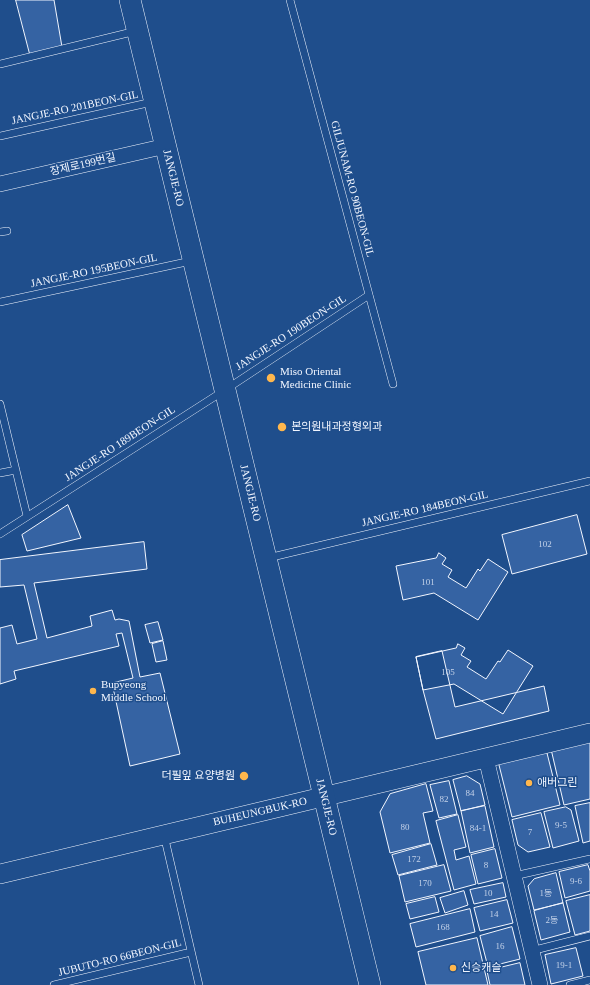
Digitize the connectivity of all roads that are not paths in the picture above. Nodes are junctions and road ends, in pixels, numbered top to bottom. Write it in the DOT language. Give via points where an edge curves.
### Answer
graph roads {
  1 [pos="130,0"];
  2 [pos="290,0"];
  3 [pos="138,31"];
  4 [pos="0,64"];
  5 [pos="155,102"];
  6 [pos="0,136"];
  7 [pos="166,146"];
  8 [pos="0,184"];
  9 [pos="194,261"];
  10 [pos="369,295"];
  11 [pos="0,302"];
  12 [pos="393,384"];
  13 [pos="225,390"];
  14 [pos="0,404"];
  15 [pos="16,470"];
  16 [pos="0,473"];
  17 [pos="590,481"];
  18 [pos="27,516"];
  19 [pos="0,534"];
  20 [pos="266,558"];
  21 [pos="590,733"];
  22 [pos="486,758"];
  23 [pos="324,797"];
  24 [pos="163,835"];
  25 [pos="590,860"];
  26 [pos="0,874"];
  27 [pos="514,876"];
  28 [pos="590,936"];
  29 [pos="531,951"];
  30 [pos="191,952"];
  31 [pos="590,980"];
  32 [pos="54,985"];
  33 [pos="199,985"];
  34 [pos="370,985"];
  35 [pos="540,985"];
  36 [pos="570,985"];
  1 -- 3 [label="main road, JANGJE-RO"];
  2 -- 10 [label="lane, GILJUNAM-RO 90BEON-GIL"];
  3 -- 4 [label="lane"];
  3 -- 5 [label="main road, JANGJE-RO"];
  5 -- 6 [label="lane, JANGJE-RO 201BEON-GIL"];
  5 -- 7 [label="main road, JANGJE-RO"];
  7 -- 8 [label="street, 장제로199번길"];
  7 -- 9 [label="main road, JANGJE-RO"];
  9 -- 11 [label="lane, JANGJE-RO 195BEON-GIL"];
  9 -- 13 [label="main road, JANGJE-RO"];
  10 -- 12 [label="lane, GILJUNAM-RO 90BEON-GIL"];
  10 -- 13 [label="lane, JANGJE-RO 190BEON-GIL"];
  13 -- 18 [label="lane, JANGJE-RO 189BEON-GIL"];
  13 -- 20 [label="main road, JANGJE-RO"];
  14 -- 15 [label="lane"];
  15 -- 16 [label="lane"];
  15 -- 18 [label="lane"];
  17 -- 20 [label="lane, JANGJE-RO 184BEON-GIL"];
  18 -- 19 [label="lane, JANGJE-RO 189BEON-GIL"];
  20 -- 23 [label="main road, JANGJE-RO"];
  21 -- 22 [label="street, BUHEUNGBUK-RO"];
  22 -- 23 [label="street, BUHEUNGBUK-RO"];
  22 -- 27 [label="street"];
  23 -- 24 [label="street, BUHEUNGBUK-RO"];
  23 -- 34 [label="main road, JANGJE-RO"];
  24 -- 26 [label="street, BUHEUNGBUK-RO"];
  24 -- 30 [label="lane"];
  25 -- 27 [label="lane"];
  27 -- 29 [label="street"];
  28 -- 29 [label="lane"];
  29 -- 35 [label="street"];
  30 -- 32 [label="lane, JUBUTO-RO 66BEON-GIL"];
  30 -- 33 [label="lane"];
  31 -- 36 [label="lane"];
}
